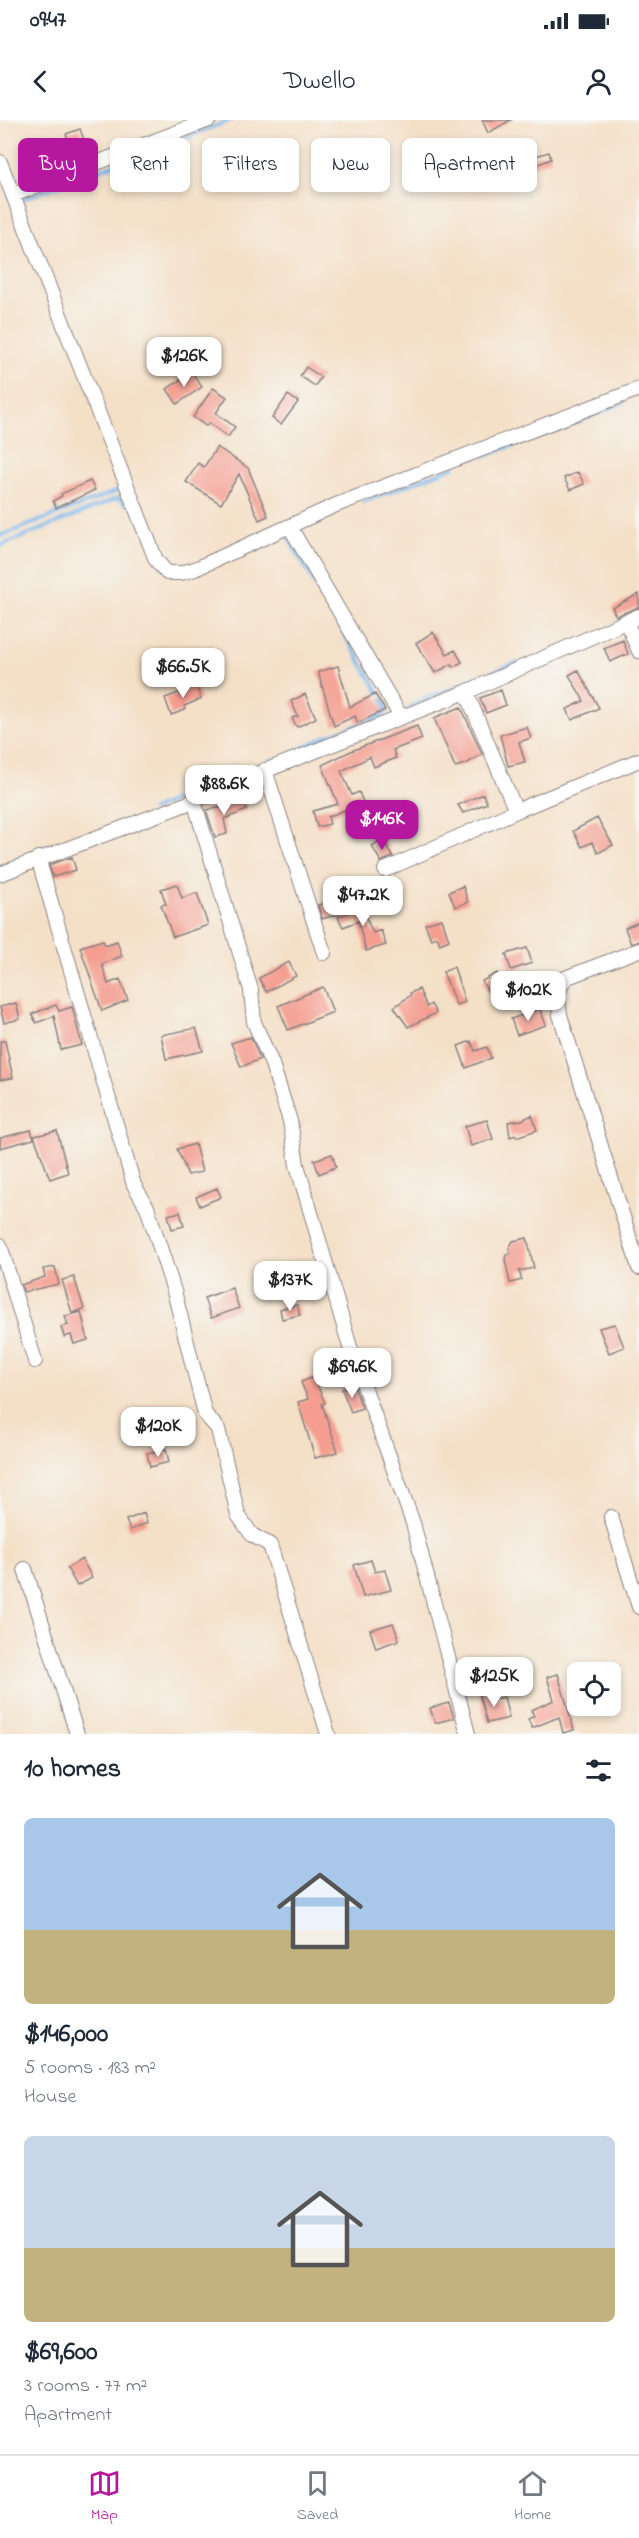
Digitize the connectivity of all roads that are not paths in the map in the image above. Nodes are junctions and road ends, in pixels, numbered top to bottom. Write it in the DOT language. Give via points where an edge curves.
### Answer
graph roads {
  1 [pos="209,120"];
  2 [pos="0,162"];
  3 [pos="13,195"];
  4 [pos="639,389"];
  5 [pos="290,527"];
  6 [pos="633,619"];
  7 [pos="639,651"];
  8 [pos="466,692"];
  9 [pos="401,717"];
  10 [pos="639,760"];
  11 [pos="265,770"];
  12 [pos="194,801"];
  13 [pos="516,811"];
  14 [pos="38,858"];
  15 [pos="385,870"];
  16 [pos="0,874"];
  17 [pos="639,950"];
  18 [pos="324,953"];
  19 [pos="0,1245"];
  20 [pos="639,1268"];
  21 [pos="35,1361"];
  22 [pos="611,1517"];
  23 [pos="25,1569"];
  24 [pos="639,1607"];
  25 [pos="77,1734"];
  26 [pos="328,1734"];
  27 [pos="468,1734"];
  1 -- 3 [label="street"];
  2 -- 3 [label="street"];
  3 -- 5 [label="street" via="162,569 174,574 195,569"];
  4 -- 5 [label="street" via="336,505"];
  5 -- 9 [label="street"];
  6 -- 7 [label="street"];
  6 -- 8 [label="street"];
  8 -- 9 [label="street"];
  8 -- 13 [label="street"];
  9 -- 11 [label="street"];
  10 -- 13 [label="street"];
  11 -- 12 [label="street"];
  11 -- 18 [label="street"];
  12 -- 14 [label="street"];
  12 -- 27 [label="street" via="251,990 254,1022 290,1121 297,1165 350,1347 413,1523"];
  13 -- 15 [label="street"];
  14 -- 16 [label="street"];
  14 -- 26 [label="street" via="134,1185 147,1207 174,1291 205,1413 218,1429 238,1515 252,1535 270,1545"];
  17 -- 20 [label="street" via="565,978 557,994"];
  19 -- 21 [label="street"];
  22 -- 24 [label="street"];
  23 -- 25 [label="street"];
}
